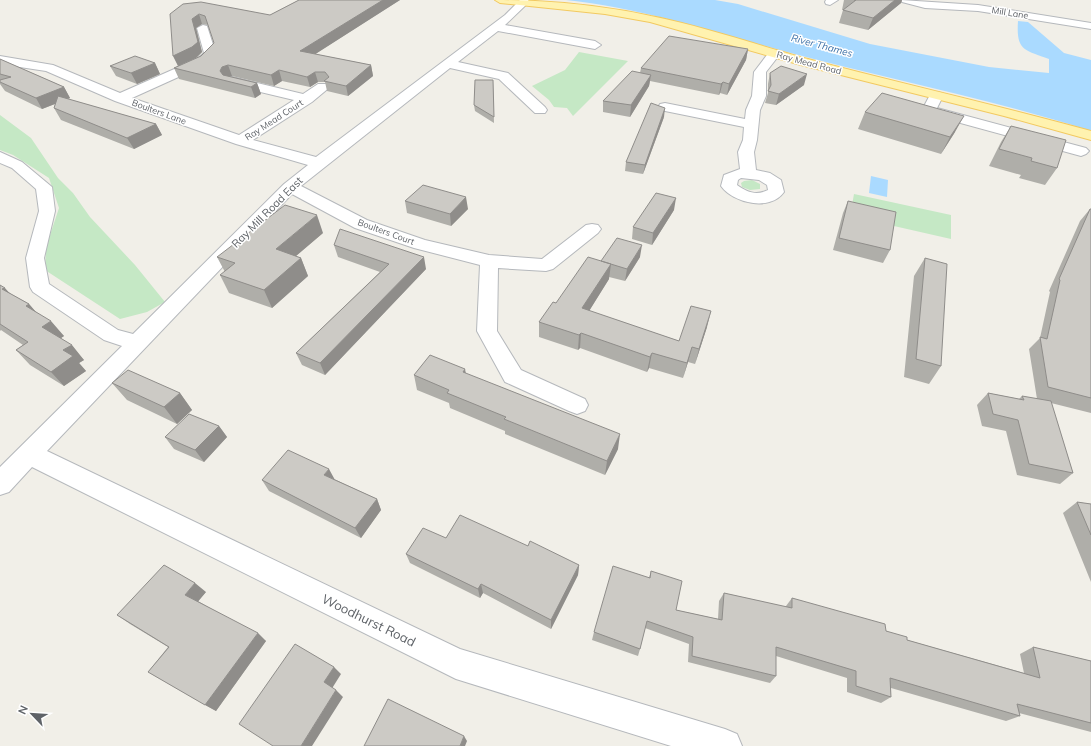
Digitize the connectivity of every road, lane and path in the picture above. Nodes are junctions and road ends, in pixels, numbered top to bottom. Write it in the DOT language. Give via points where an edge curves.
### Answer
graph roads {
  1 [pos="500,0"];
  2 [pos="906,0"];
  3 [pos="522,1"];
  4 [pos="1091,26"];
  5 [pos="495,27"];
  6 [pos="203,28"];
  7 [pos="595,45"];
  8 [pos="774,54"];
  9 [pos="0,60"];
  10 [pos="448,64"];
  11 [pos="232,81"];
  12 [pos="323,87"];
  13 [pos="936,96"];
  14 [pos="120,98"];
  15 [pos="307,98"];
  16 [pos="665,107"];
  17 [pos="914,107"];
  18 [pos="540,110"];
  19 [pos="929,110"];
  20 [pos="750,124"];
  21 [pos="1091,136"];
  22 [pos="241,141"];
  23 [pos="1081,150"];
  24 [pos="0,157"];
  25 [pos="318,163"];
  26 [pos="748,173"];
  27 [pos="290,188"];
  28 [pos="592,229"];
  29 [pos="488,262"];
  30 [pos="138,343"];
  31 [pos="577,405"];
  32 [pos="29,454"];
  33 [pos="0,484"];
  34 [pos="725,746"];
  1 -- 3 [label="main road, Ray Mead Road"];
  2 -- 4 [label="street, Mill Lane" via="925,5 978,8"];
  3 -- 5 [label="street, Ray Mill Road East" via="509,17"];
  3 -- 8 [label="main road, Ray Mead Road" via="652,19"];
  5 -- 7 [label="street"];
  5 -- 10 [label="street, Ray Mill Road East"];
  6 -- 14 [label="street" via="210,54 201,62"];
  8 -- 13 [label="main road, Ray Mead Road"];
  8 -- 20 [label="street" via="760,72 759,96"];
  9 -- 14 [label="street, Boulters Lane" via="49,68"];
  10 -- 18 [label="street" via="503,76"];
  10 -- 25 [label="street, Ray Mill Road East"];
  11 -- 15 [label="street, Ray Mead Court"];
  12 -- 15 [label="street, Ray Mead Court"];
  13 -- 19 [label="street"];
  13 -- 21 [label="main road, Ray Mead Road"];
  14 -- 22 [label="street, Boulters Lane"];
  15 -- 22 [label="street, Ray Mead Court"];
  16 -- 20 [label="street"];
  17 -- 19 [label="street"];
  19 -- 23 [label="street"];
  20 -- 26 [label="street" via="750,140 746,152"];
  22 -- 25 [label="street, Boulters Lane"];
  24 -- 30 [label="street" via="16,165 44,187 46,212 35,258 40,288 111,335"];
  25 -- 27 [label="street, Ray Mill Road East"];
  27 -- 29 [label="street, Boulters Court" via="361,224 420,244"];
  27 -- 30 [label="street, Ray Mill Road East"];
  28 -- 29 [label="street, Boulters Court" via="546,265"];
  29 -- 31 [label="street" via="487,331 513,376"];
  30 -- 32 [label="street, Ray Mill Road East"];
  32 -- 33 [label="street, Ray Mill Road East"];
  32 -- 34 [label="street, Woodhurst Road" via="456,663"];
}
